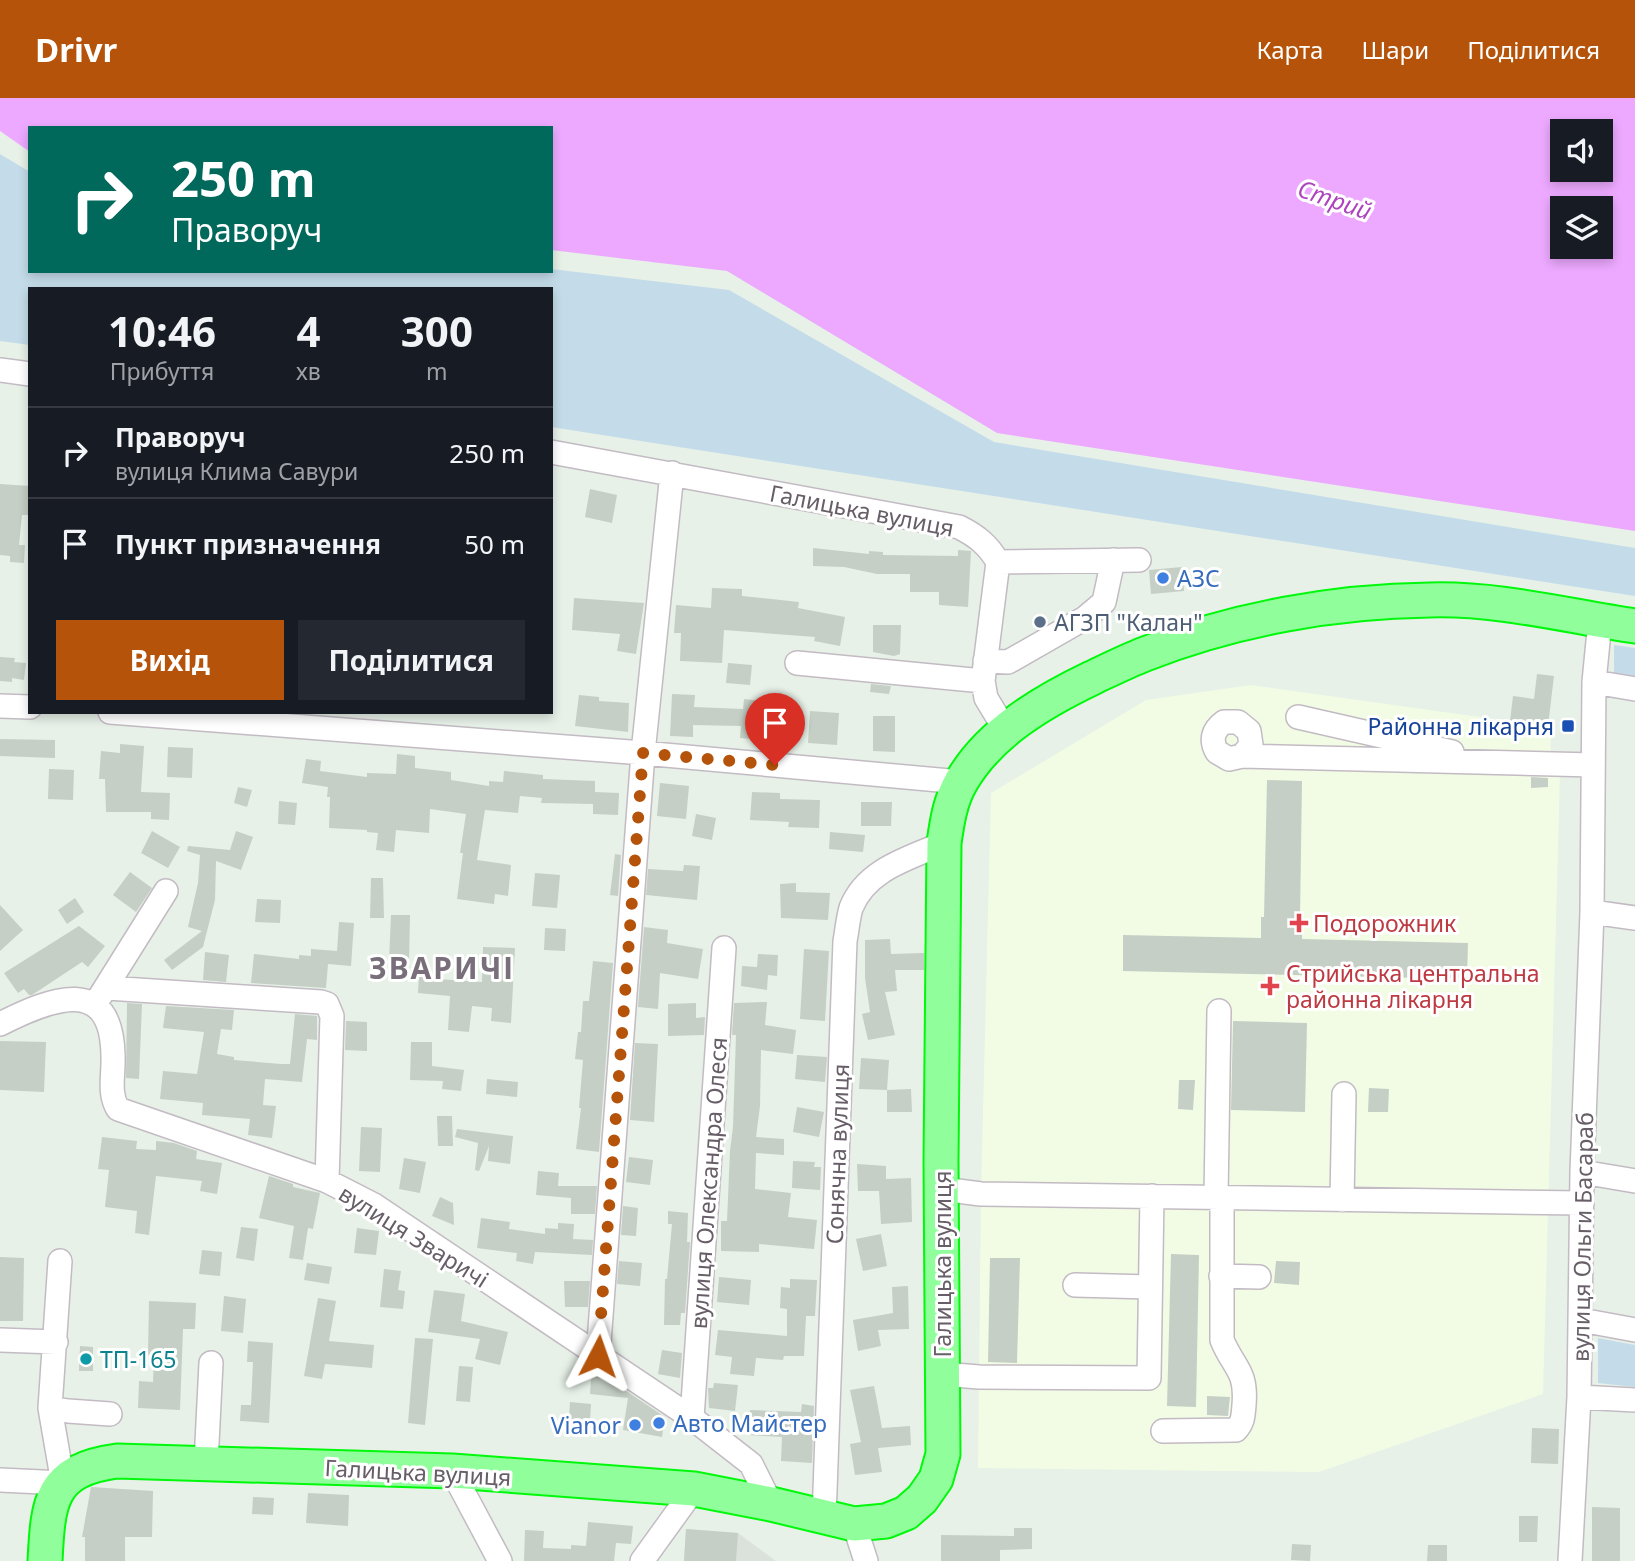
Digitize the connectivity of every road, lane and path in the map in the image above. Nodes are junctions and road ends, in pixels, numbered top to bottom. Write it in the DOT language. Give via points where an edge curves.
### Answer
graph roads {
  1 [pos="0,370"];
  2 [pos="28,374"];
  3 [pos="553,452"];
  4 [pos="672,473"];
  5 [pos="1113,560"];
  6 [pos="1139,560"];
  7 [pos="998,562"];
  8 [pos="1600,621"];
  9 [pos="1635,626"];
  10 [pos="797,663"];
  11 [pos="984,671"];
  12 [pos="1594,682"];
  13 [pos="1635,689"];
  14 [pos="0,706"];
  15 [pos="28,707"];
  16 [pos="136,714"];
  17 [pos="1298,717"];
  18 [pos="1006,731"];
  19 [pos="643,753"];
  20 [pos="1242,756"];
  21 [pos="1503,763"];
  22 [pos="1593,765"];
  23 [pos="961,782"];
  24 [pos="944,843"];
  25 [pos="166,891"];
  26 [pos="1592,912"];
  27 [pos="1635,918"];
  28 [pos="724,948"];
  29 [pos="101,996"];
  30 [pos="1219,1011"];
  31 [pos="0,1024"];
  32 [pos="1343,1094"];
  33 [pos="1582,1172"];
  34 [pos="327,1181"];
  35 [pos="1635,1181"];
  36 [pos="942,1189"];
  37 [pos="1152,1196"];
  38 [pos="1219,1197"];
  39 [pos="1342,1200"];
  40 [pos="1582,1203"];
  41 [pos="60,1261"];
  42 [pos="1221,1276"];
  43 [pos="1259,1277"];
  44 [pos="1074,1285"];
  45 [pos="1150,1287"];
  46 [pos="1581,1320"];
  47 [pos="1635,1330"];
  48 [pos="0,1340"];
  49 [pos="56,1342"];
  50 [pos="598,1356"];
  51 [pos="211,1363"];
  52 [pos="942,1374"];
  53 [pos="1579,1397"];
  54 [pos="1635,1400"];
  55 [pos="50,1408"];
  56 [pos="110,1414"];
  57 [pos="692,1418"];
  58 [pos="1163,1431"];
  59 [pos="206,1463"];
  60 [pos="452,1471"];
  61 [pos="0,1480"];
  62 [pos="63,1483"];
  63 [pos="694,1489"];
  64 [pos="771,1504"];
  65 [pos="839,1521"];
  66 [pos="46,1561"];
  67 [pos="500,1561"];
  68 [pos="642,1561"];
  69 [pos="866,1561"];
  70 [pos="1570,1561"];
  1 -- 2 [label="street"];
  3 -- 4 [label="street, Галицька вулиця"];
  4 -- 7 [label="street, Галицька вулиця" via="959,527 976,535"];
  4 -- 19 [label="street"];
  5 -- 6 [label="street"];
  5 -- 7 [label="street"];
  5 -- 11 [label="street" via="1104,601 1085,618"];
  7 -- 11 [label="street"];
  8 -- 9 [label="highway, Галицька вулиця"];
  8 -- 12 [label="street, вулиця Ольги Басараб"];
  8 -- 18 [label="highway, Галицька вулиця" via="1432,600 1304,612 1221,629 1144,654 1061,693"];
  10 -- 11 [label="street"];
  11 -- 18 [label="street" via="986,698"];
  12 -- 13 [label="street"];
  12 -- 22 [label="street, вулиця Ольги Басараб"];
  14 -- 15 [label="street"];
  16 -- 19 [label="street"];
  17 -- 21 [label="street"];
  18 -- 23 [label="highway, Галицька вулиця" via="982,752"];
  19 -- 23 [label="street"];
  19 -- 50 [label="street"];
  20 -- 21 [label="street"];
  21 -- 22 [label="street"];
  22 -- 26 [label="street, вулиця Ольги Басараб"];
  23 -- 24 [label="highway, Галицька вулиця" via="948,813"];
  24 -- 36 [label="highway, Галицька вулиця"];
  24 -- 65 [label="street, Сонячна вулиця" via="867,882 851,909 845,941"];
  25 -- 29 [label="street"];
  26 -- 27 [label="street"];
  26 -- 33 [label="street, вулиця Ольги Басараб"];
  28 -- 57 [label="street, вулиця Олександра Олеся"];
  29 -- 31 [label="street" via="52,1003"];
  29 -- 34 [label="street, вулиця Зваричі" via="111,1031 112,1091 118,1109"];
  29 -- 34 [label="street" via="327,1004 332,1016"];
  30 -- 38 [label="street"];
  32 -- 39 [label="street"];
  33 -- 35 [label="street"];
  33 -- 40 [label="street, вулиця Ольги Басараб"];
  34 -- 50 [label="street, вулиця Зваричі" via="374,1205"];
  36 -- 37 [label="street" via="981,1194"];
  36 -- 52 [label="highway, Галицька вулиця"];
  37 -- 38 [label="street"];
  37 -- 45 [label="street"];
  38 -- 39 [label="street"];
  38 -- 42 [label="street"];
  39 -- 40 [label="street"];
  40 -- 46 [label="street, вулиця Ольги Басараб"];
  41 -- 49 [label="street"];
  42 -- 43 [label="street"];
  42 -- 58 [label="street" via="1222,1340 1246,1386 1243,1422 1236,1430"];
  44 -- 45 [label="street"];
  45 -- 52 [label="street" via="1149,1378"];
  46 -- 47 [label="street"];
  46 -- 53 [label="street, вулиця Ольги Басараб"];
  48 -- 49 [label="street"];
  49 -- 55 [label="street"];
  50 -- 57 [label="street, вулиця Зваричі"];
  51 -- 59 [label="street"];
  52 -- 65 [label="highway, Галицька вулиця" via="943,1454 936,1479 922,1499 906,1513 886,1521"];
  53 -- 54 [label="street"];
  53 -- 70 [label="street, вулиця Ольги Басараб"];
  55 -- 56 [label="street"];
  55 -- 62 [label="street"];
  57 -- 64 [label="street, вулиця Зваричі" via="751,1464"];
  59 -- 60 [label="highway, Галицька вулиця"];
  59 -- 62 [label="highway, Галицька вулиця" via="101,1463 86,1466"];
  60 -- 63 [label="highway, Галицька вулиця"];
  60 -- 67 [label="street"];
  61 -- 62 [label="street"];
  62 -- 66 [label="highway" via="51,1506"];
  63 -- 64 [label="highway, Галицька вулиця"];
  63 -- 68 [label="street"];
  64 -- 65 [label="highway, Галицька вулиця"];
  65 -- 69 [label="street"];
}
